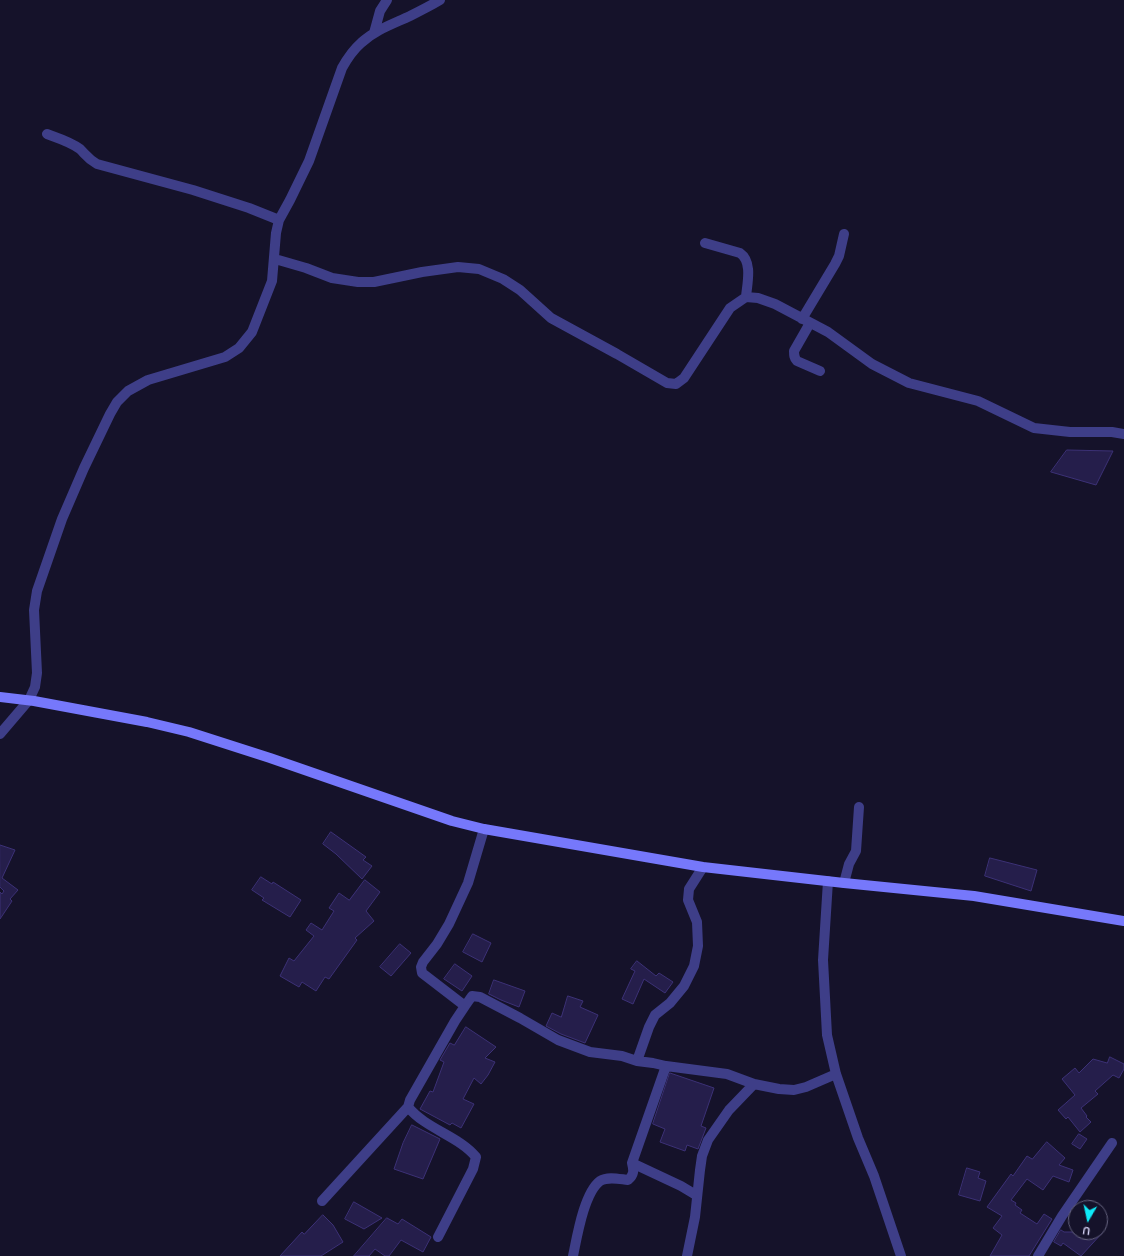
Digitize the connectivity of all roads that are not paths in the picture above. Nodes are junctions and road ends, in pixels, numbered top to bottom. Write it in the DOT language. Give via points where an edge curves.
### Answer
graph roads {
  1 [pos="387,0"];
  2 [pos="440,0"];
  3 [pos="374,33"];
  4 [pos="47,134"];
  5 [pos="279,220"];
  6 [pos="844,234"];
  7 [pos="705,243"];
  8 [pos="275,259"];
  9 [pos="746,297"];
  10 [pos="806,321"];
  11 [pos="820,371"];
  12 [pos="1124,434"];
  13 [pos="0,697"];
  14 [pos="29,700"];
  15 [pos="0,734"];
  16 [pos="859,807"];
  17 [pos="484,828"];
  18 [pos="703,867"];
  19 [pos="828,881"];
  20 [pos="844,883"];
  21 [pos="1124,921"];
  22 [pos="465,1006"];
  23 [pos="637,1061"];
  24 [pos="666,1066"];
  25 [pos="836,1074"];
  26 [pos="754,1084"];
  27 [pos="408,1107"];
  28 [pos="1112,1143"];
  29 [pos="632,1163"];
  30 [pos="696,1195"];
  31 [pos="322,1201"];
  32 [pos="438,1237"];
  33 [pos="573,1256"];
  34 [pos="687,1256"];
  35 [pos="901,1256"];
  36 [pos="1038,1256"];
  1 -- 3 [label="street" via="380,11"];
  2 -- 3 [label="street"];
  3 -- 5 [label="street" via="360,43 342,68 309,161"];
  4 -- 5 [label="street" via="79,149 97,164 200,192"];
  5 -- 8 [label="street"];
  6 -- 10 [label="street" via="839,256"];
  7 -- 9 [label="street" via="744,256 748,277"];
  8 -- 9 [label="street" via="332,278 358,282 374,282 458,267 479,269 514,286 564,326 667,383 676,384 684,378 730,308"];
  8 -- 14 [label="street" via="272,282 252,332 239,348 225,357 148,380 128,392 117,402 110,414 62,519 37,591 34,610 37,673"];
  9 -- 10 [label="street" via="774,304"];
  10 -- 11 [label="street" via="794,355 797,361"];
  10 -- 12 [label="street" via="828,332 872,364 909,383 978,401 1034,428"];
  13 -- 14 [label="street"];
  14 -- 15 [label="street"];
  14 -- 17 [label="street" via="189,732 452,821"];
  16 -- 20 [label="street" via="856,851"];
  17 -- 18 [label="street"];
  17 -- 22 [label="street" via="468,883 449,924 421,967 422,973"];
  18 -- 19 [label="street"];
  18 -- 23 [label="street" via="689,889 688,900 697,922 698,946 694,966 684,986 670,1003 655,1015"];
  19 -- 20 [label="street"];
  19 -- 25 [label="street" via="823,960 827,1035"];
  20 -- 21 [label="street" via="974,896"];
  22 -- 23 [label="street" via="472,996 480,997 558,1040 590,1052 622,1056"];
  22 -- 27 [label="street"];
  23 -- 24 [label="street"];
  24 -- 26 [label="street" via="727,1074"];
  24 -- 29 [label="street"];
  25 -- 26 [label="street" via="794,1090"];
  25 -- 35 [label="street"];
  26 -- 30 [label="street" via="729,1110 708,1140 702,1156"];
  27 -- 31 [label="street"];
  27 -- 32 [label="street" via="414,1114 476,1157 473,1169"];
  28 -- 36 [label="street"];
  29 -- 30 [label="street"];
  29 -- 33 [label="street" via="634,1171 628,1180 606,1179 593,1191 586,1203"];
  30 -- 34 [label="street" via="695,1218"];
}
